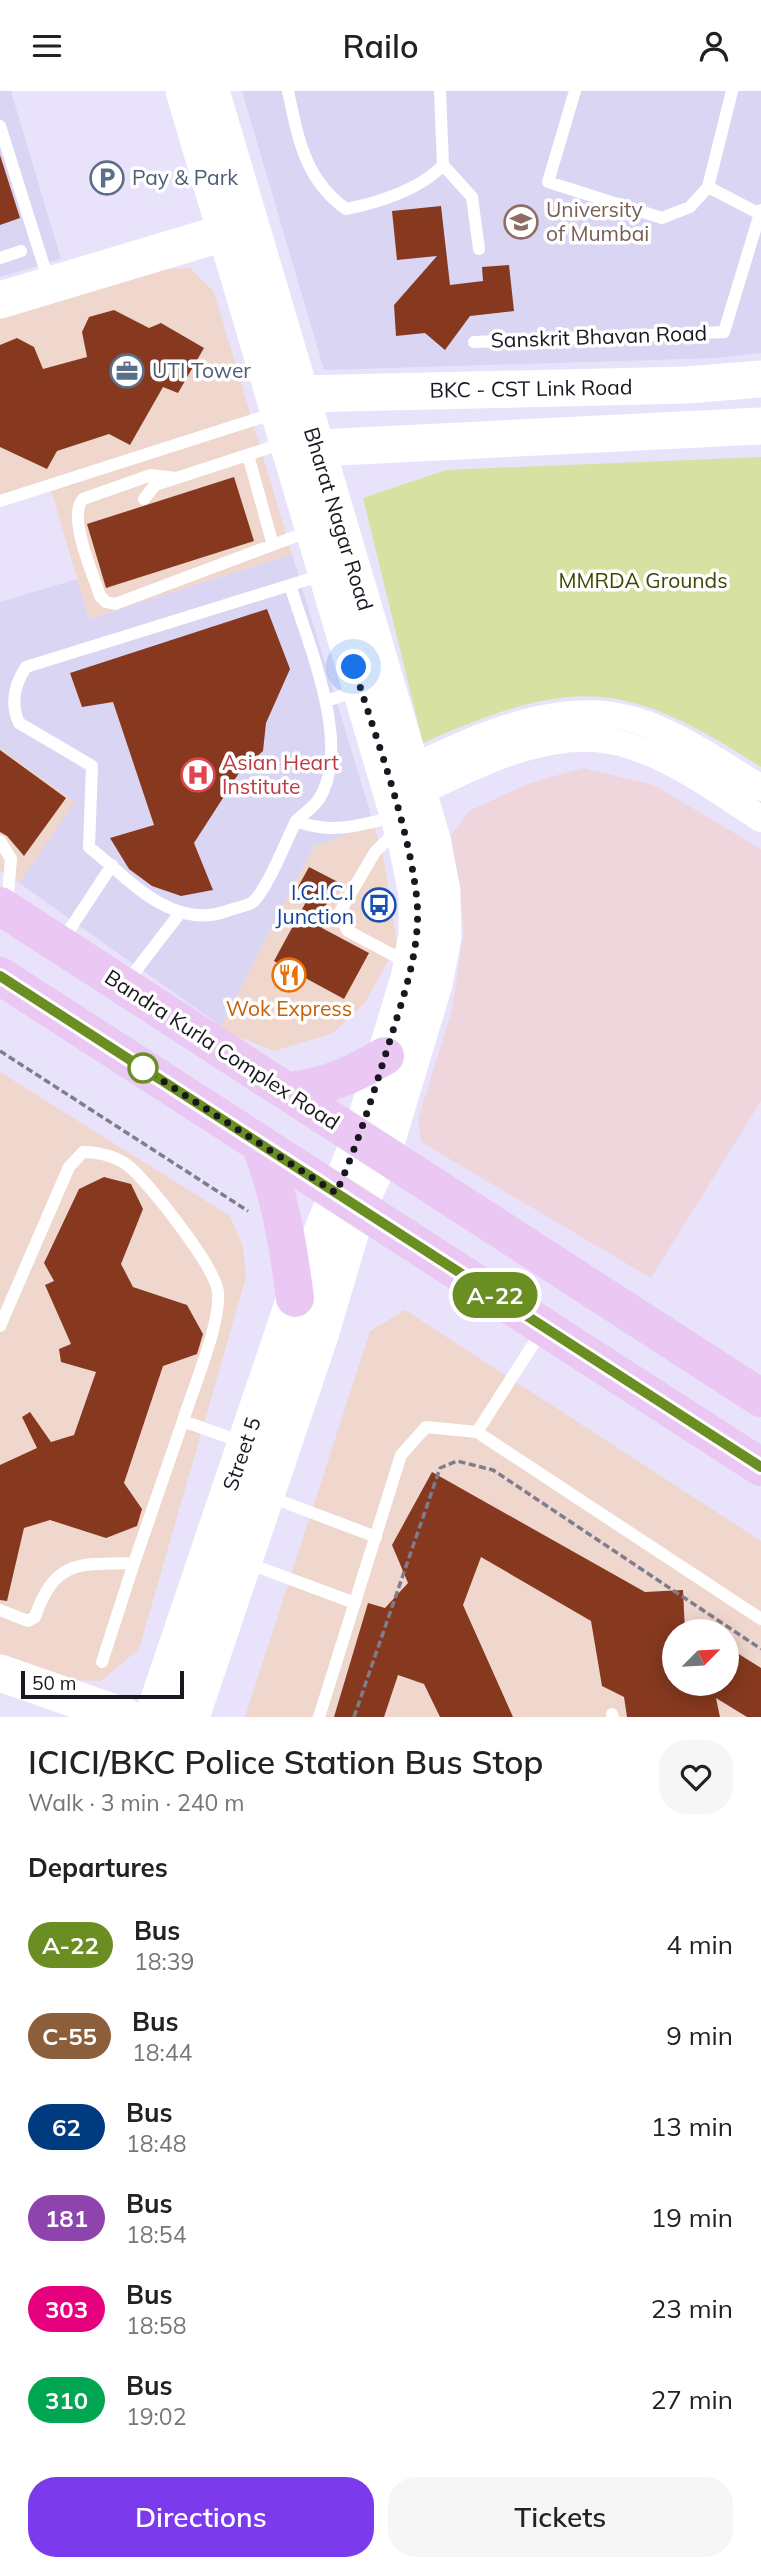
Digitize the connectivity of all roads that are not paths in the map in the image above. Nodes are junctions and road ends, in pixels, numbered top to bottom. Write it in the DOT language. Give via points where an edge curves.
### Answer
graph roads {
  1 [pos="184,91"];
  2 [pos="211,91"];
  3 [pos="288,91"];
  4 [pos="440,91"];
  5 [pos="575,91"];
  6 [pos="732,91"];
  7 [pos="0,125"];
  8 [pos="443,165"];
  9 [pos="708,187"];
  10 [pos="760,212"];
  11 [pos="238,228"];
  12 [pos="479,249"];
  13 [pos="20,251"];
  14 [pos="0,258"];
  15 [pos="50,285"];
  16 [pos="0,300"];
  17 [pos="474,342"];
  18 [pos="761,379"];
  19 [pos="296,424"];
  20 [pos="761,426"];
  21 [pos="248,455"];
  22 [pos="176,478"];
  23 [pos="144,499"];
  24 [pos="0,501"];
  25 [pos="314,530"];
  26 [pos="273,545"];
  27 [pos="327,574"];
  28 [pos="290,585"];
  29 [pos="361,690"];
  30 [pos="326,701"];
  31 [pos="761,788"];
  32 [pos="402,797"];
  33 [pos="761,819"];
  34 [pos="296,821"];
  35 [pos="0,841"];
  36 [pos="112,865"];
  37 [pos="3,909"];
  38 [pos="180,913"];
  39 [pos="60,945"];
  40 [pos="411,964"];
  41 [pos="0,976"];
  42 [pos="124,986"];
  43 [pos="385,1056"];
  44 [pos="286,1091"];
  45 [pos="260,1144"];
  46 [pos="372,1146"];
  47 [pos="347,1200"];
  48 [pos="295,1298"];
  49 [pos="0,1326"];
  50 [pos="545,1327"];
  51 [pos="761,1398"];
  52 [pos="183,1421"];
  53 [pos="477,1432"];
  54 [pos="246,1443"];
  55 [pos="761,1467"];
  56 [pos="266,1496"];
  57 [pos="376,1537"];
  58 [pos="243,1561"];
  59 [pos="134,1563"];
  60 [pos="355,1603"];
  61 [pos="0,1610"];
  62 [pos="761,1619"];
  63 [pos="102,1662"];
  64 [pos="0,1674"];
  65 [pos="126,1717"];
  66 [pos="153,1717"];
  67 [pos="191,1717"];
  68 [pos="319,1717"];
  1 -- 11 [label="street, Bharat Nagar Road"];
  2 -- 11 [label="street, Bharat Nagar Road"];
  3 -- 8 [label="lane" via="302,156 334,201 346,209 370,204 432,176"];
  4 -- 8 [label="lane"];
  5 -- 9 [label="lane" via="548,182 662,218 690,207"];
  6 -- 9 [label="lane"];
  7 -- 15 [label="lane"];
  8 -- 12 [label="lane" via="472,197"];
  9 -- 10 [label="lane"];
  10 -- 17 [label="lane, Sanskrit Bhavan Road" via="723,332"];
  11 -- 15 [label="street"];
  11 -- 19 [label="street, Bharat Nagar Road"];
  13 -- 14 [label="lane"];
  15 -- 16 [label="street"];
  18 -- 19 [label="street, BKC - CST Link Road"];
  19 -- 20 [label="street"];
  19 -- 21 [label="lane"];
  19 -- 24 [label="lane"];
  19 -- 25 [label="street, Bharat Nagar Road"];
  19 -- 32 [label="street, Bharat Nagar Road"];
  21 -- 22 [label="lane"];
  21 -- 26 [label="lane"];
  22 -- 23 [label="lane" via="151,487"];
  22 -- 26 [label="lane" via="151,475 83,499 78,505 76,519 100,596 106,602 115,604"];
  25 -- 26 [label="lane"];
  25 -- 27 [label="street, Bharat Nagar Road"];
  27 -- 28 [label="lane"];
  27 -- 29 [label="street, Bharat Nagar Road"];
  28 -- 30 [label="lane"];
  28 -- 36 [label="lane" via="26,667 17,681 13,710 19,723 92,766 89,847"];
  29 -- 30 [label="lane"];
  29 -- 32 [label="street, Bharat Nagar Road"];
  30 -- 34 [label="lane" via="330,773 319,800"];
  31 -- 32 [label="street" via="649,725 590,714 504,728"];
  32 -- 33 [label="street" via="512,753 555,742 589,740 620,742 649,754"];
  32 -- 34 [label="lane" via="340,829"];
  32 -- 40 [label="street, Bharat Nagar Road" via="416,894 417,935"];
  32 -- 40 [label="lane" via="338,915 348,931"];
  32 -- 46 [label="street, Bharat Nagar Road" via="442,891 443,937 434,984"];
  34 -- 38 [label="lane" via="252,902 215,915"];
  35 -- 37 [label="lane" via="11,859"];
  36 -- 38 [label="lane" via="165,908"];
  36 -- 39 [label="lane"];
  37 -- 39 [label="main road, Bandra Kurla Complex Road"];
  38 -- 42 [label="lane"];
  39 -- 42 [label="main road, Bandra Kurla Complex Road"];
  40 -- 43 [label="street, Bharat Nagar Road"];
  41 -- 45 [label="main road"];
  42 -- 44 [label="main road, Bandra Kurla Complex Road"];
  43 -- 44 [label="main road" via="345,1079"];
  43 -- 46 [label="street, Bharat Nagar Road"];
  44 -- 46 [label="main road, Bandra Kurla Complex Road"];
  45 -- 47 [label="main road"];
  45 -- 48 [label="main road" via="277,1187"];
  46 -- 47 [label="street"];
  46 -- 51 [label="main road, Bandra Kurla Complex Road"];
  47 -- 48 [label="street, Street 5"];
  47 -- 50 [label="main road"];
  47 -- 56 [label="street, Street 5" via="320,1335"];
  48 -- 54 [label="street, Street 5"];
  49 -- 52 [label="lane" via="69,1167 83,1152 99,1152 131,1168 200,1253 218,1289 218,1311"];
  50 -- 53 [label="lane"];
  50 -- 55 [label="main road"];
  52 -- 54 [label="lane"];
  52 -- 59 [label="lane"];
  53 -- 57 [label="lane" via="426,1427 401,1455"];
  53 -- 62 [label="lane"];
  54 -- 66 [label="street, Street 5"];
  56 -- 57 [label="lane"];
  56 -- 58 [label="street, Street 5"];
  57 -- 60 [label="lane"];
  58 -- 60 [label="lane"];
  58 -- 67 [label="street, Street 5"];
  59 -- 61 [label="lane" via="74,1566 45,1589 35,1617 28,1621"];
  59 -- 63 [label="lane"];
  60 -- 68 [label="lane"];
  64 -- 65 [label="street"];
}
